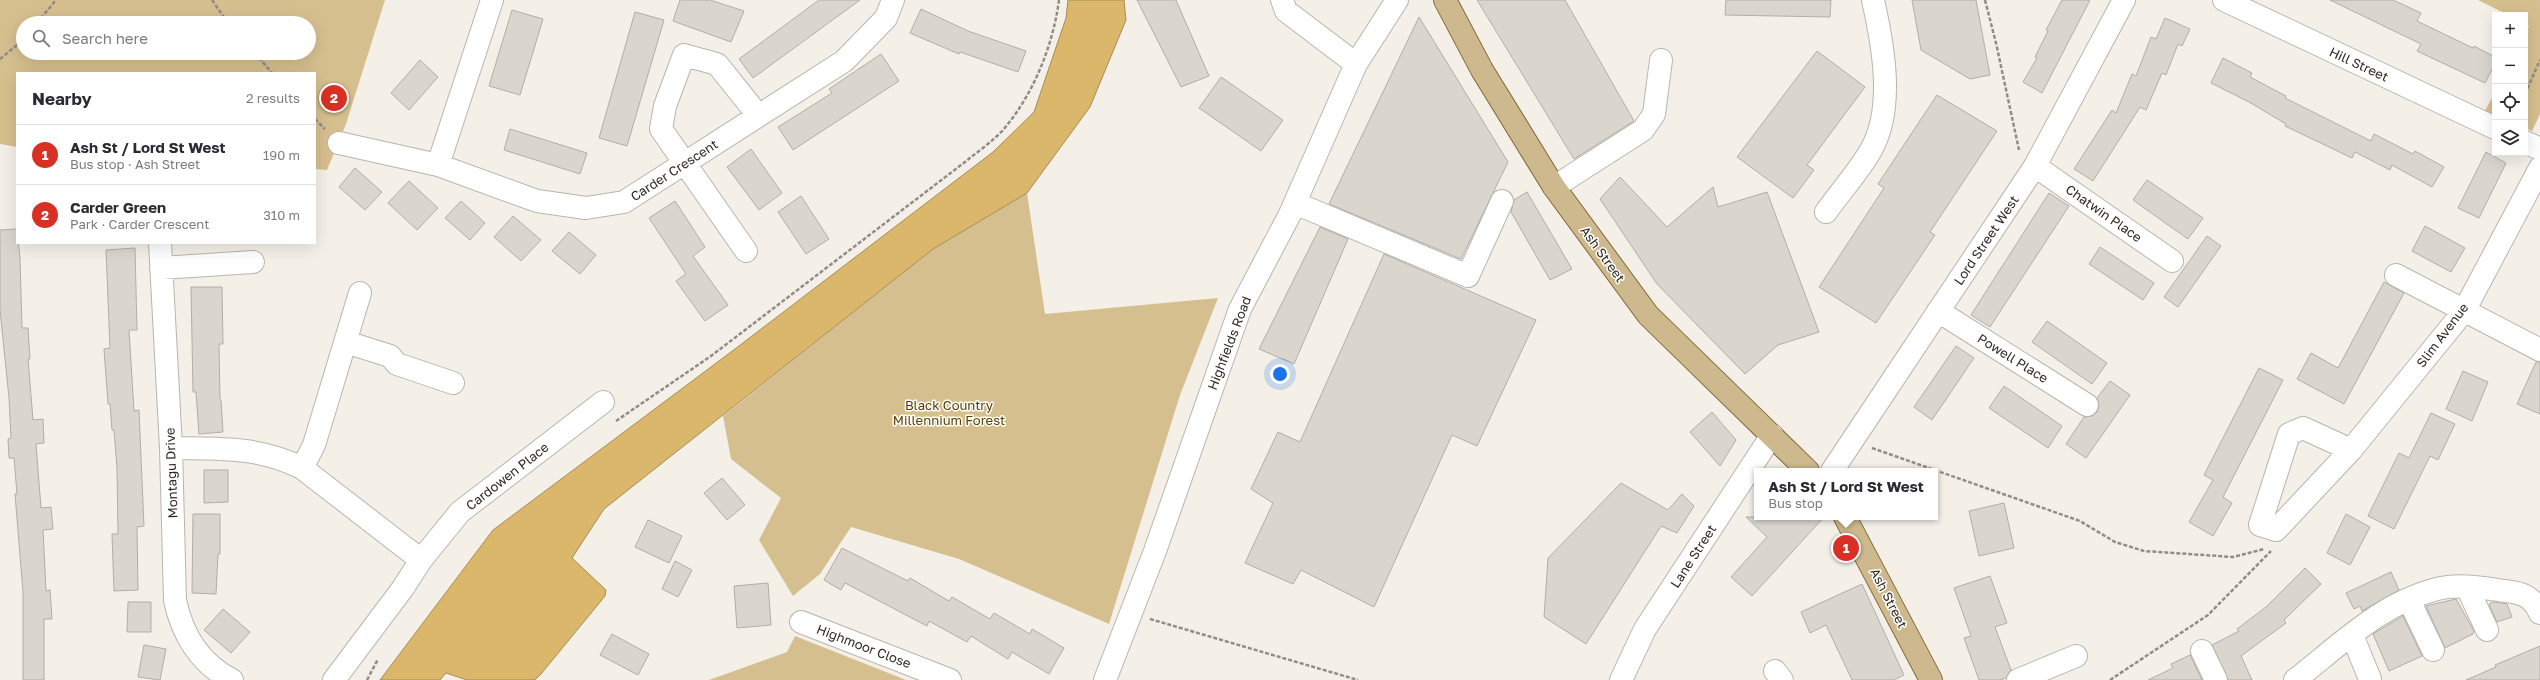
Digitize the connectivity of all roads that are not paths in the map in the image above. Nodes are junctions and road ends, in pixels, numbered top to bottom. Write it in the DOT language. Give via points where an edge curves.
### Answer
graph roads {
  1 [pos="492,0"];
  2 [pos="893,0"];
  3 [pos="1282,0"];
  4 [pos="1397,0"];
  5 [pos="1445,0"];
  6 [pos="1873,0"];
  7 [pos="2124,0"];
  8 [pos="2224,0"];
  9 [pos="1661,60"];
  10 [pos="1356,64"];
  11 [pos="758,116"];
  12 [pos="2492,127"];
  13 [pos="339,143"];
  14 [pos="2528,143"];
  15 [pos="2540,149"];
  16 [pos="684,163"];
  17 [pos="438,164"];
  18 [pos="2540,168"];
  19 [pos="2030,174"];
  20 [pos="1554,187"];
  21 [pos="1502,201"];
  22 [pos="1295,203"];
  23 [pos="1826,212"];
  24 [pos="160,244"];
  25 [pos="746,251"];
  26 [pos="2172,261"];
  27 [pos="253,262"];
  28 [pos="161,268"];
  29 [pos="2396,275"];
  30 [pos="360,293"];
  31 [pos="1938,311"];
  32 [pos="2464,311"];
  33 [pos="346,342"];
  34 [pos="2540,350"];
  35 [pos="453,383"];
  36 [pos="603,402"];
  37 [pos="2087,405"];
  38 [pos="1772,435"];
  39 [pos="171,448"];
  40 [pos="2351,450"];
  41 [pos="302,468"];
  42 [pos="1805,468"];
  43 [pos="1834,468"];
  44 [pos="1847,520"];
  45 [pos="421,560"];
  46 [pos="2467,587"];
  47 [pos="2409,600"];
  48 [pos="2540,613"];
  49 [pos="801,622"];
  50 [pos="2487,630"];
  51 [pos="2352,635"];
  52 [pos="2433,650"];
  53 [pos="2202,652"];
  54 [pos="2076,656"];
  55 [pos="206,674"];
  56 [pos="2370,679"];
  57 [pos="232,680"];
  58 [pos="334,680"];
  59 [pos="950,680"];
  60 [pos="1105,680"];
  61 [pos="1621,680"];
  62 [pos="1930,680"];
  63 [pos="2018,680"];
  64 [pos="2216,680"];
  65 [pos="2294,680"];
  1 -- 17 [label="street"];
  2 -- 11 [label="street, Carder Crescent" via="886,18 844,60"];
  3 -- 10 [label="street" via="1286,11"];
  4 -- 10 [label="street, Highfields Road"];
  5 -- 20 [label="main road, Ash Street" via="1482,70"];
  6 -- 23 [label="street" via="1881,36 1885,106 1872,149"];
  7 -- 19 [label="street, Lord Street West"];
  8 -- 12 [label="street, Hill Street"];
  9 -- 20 [label="street" via="1654,114 1643,130"];
  10 -- 22 [label="street, Highfields Road"];
  11 -- 16 [label="street, Carder Crescent"];
  11 -- 16 [label="street" via="716,64 684,55 664,106 661,129"];
  13 -- 17 [label="street, Carder Crescent"];
  14 -- 15 [label="street"];
  16 -- 17 [label="street, Carder Crescent" via="624,202 586,208 537,200"];
  16 -- 25 [label="street"];
  18 -- 32 [label="street, Slim Avenue"];
  19 -- 26 [label="street, Chatwin Place"];
  19 -- 31 [label="street, Lord Street West"];
  20 -- 38 [label="main road, Ash Street" via="1648,315"];
  21 -- 22 [label="street" via="1468,276"];
  22 -- 60 [label="street, Highfields Road" via="1240,309"];
  24 -- 28 [label="street, Montagu Drive"];
  27 -- 28 [label="street"];
  28 -- 39 [label="street, Montagu Drive"];
  29 -- 32 [label="street"];
  30 -- 33 [label="street"];
  31 -- 37 [label="street, Powell Place"];
  31 -- 43 [label="street, Lord Street West"];
  32 -- 34 [label="street"];
  32 -- 40 [label="street, Slim Avenue"];
  33 -- 35 [label="street" via="390,356 397,364"];
  33 -- 41 [label="street" via="314,445"];
  36 -- 45 [label="street, Cardowen Place" via="460,512"];
  38 -- 42 [label="main road, Ash Street"];
  38 -- 61 [label="street, Lane Street" via="1645,629"];
  39 -- 41 [label="street" via="255,451"];
  39 -- 55 [label="street, Montagu Drive" via="175,600 178,617 186,636 198,653"];
  40 -- 40 [label="street, Slim Avenue" via="2276,530 2260,525 2289,434 2303,428"];
  41 -- 45 [label="street"];
  44 -- 62 [label="main road, Ash Street"];
  45 -- 58 [label="street, Cardowen Place" via="381,619"];
  46 -- 47 [label="street" via="2438,588"];
  46 -- 48 [label="street" via="2525,594 2536,604"];
  46 -- 50 [label="street"];
  47 -- 51 [label="street" via="2369,620"];
  47 -- 52 [label="street"];
  49 -- 59 [label="street, Highmoor Close"];
  51 -- 56 [label="street"];
  51 -- 65 [label="street"];
  53 -- 64 [label="street"];
  54 -- 63 [label="street"];
  55 -- 57 [label="street, Montagu Drive"];
}
